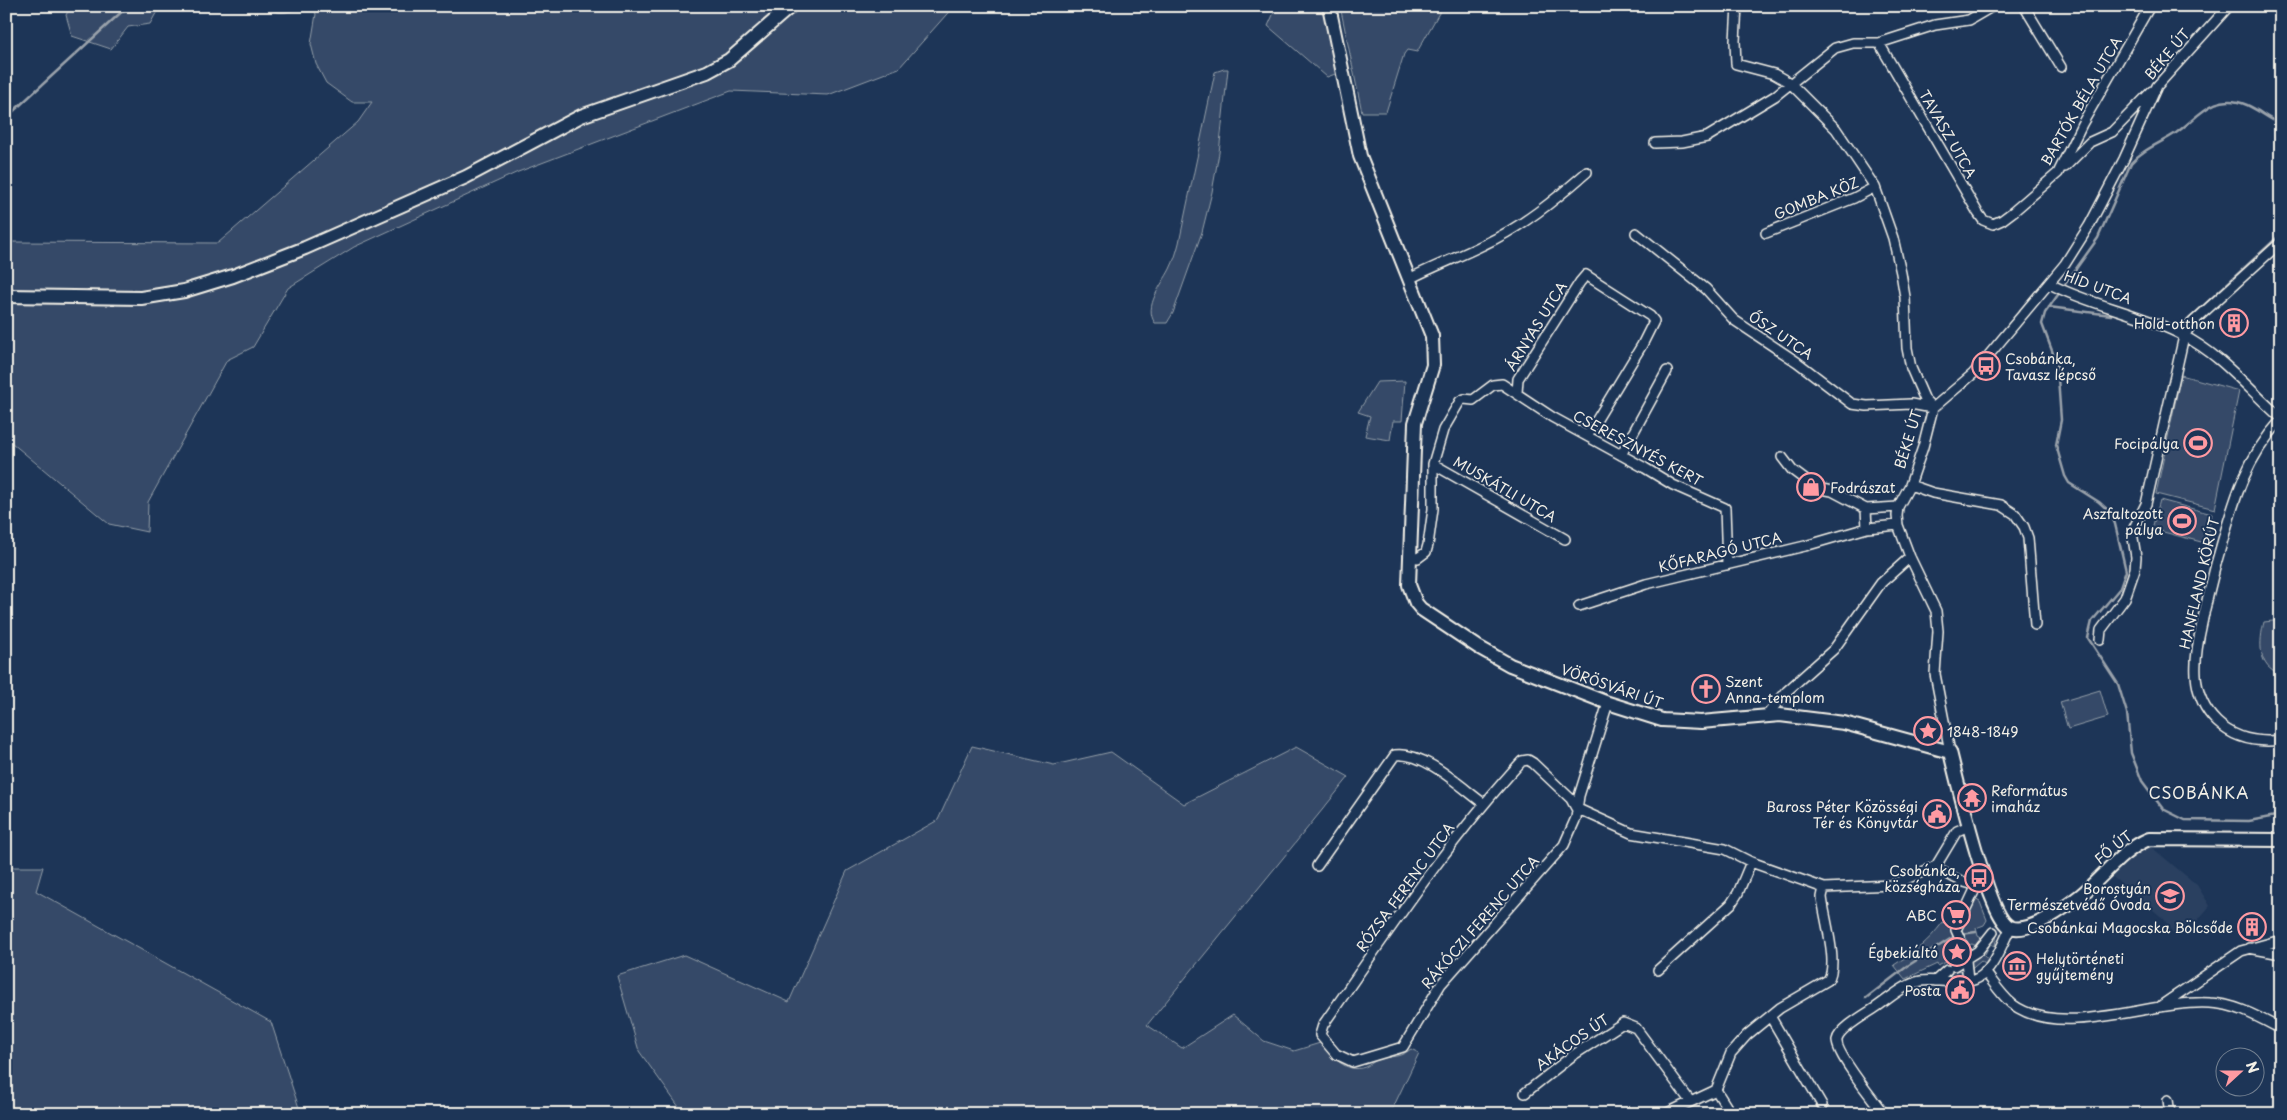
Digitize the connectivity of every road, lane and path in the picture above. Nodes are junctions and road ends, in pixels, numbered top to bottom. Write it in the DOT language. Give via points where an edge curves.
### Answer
graph roads {
  1 [pos="791,6"];
  2 [pos="1330,6"];
  3 [pos="1737,6"];
  4 [pos="1993,6"];
  5 [pos="2024,6"];
  6 [pos="2150,6"];
  7 [pos="2229,6"];
  8 [pos="1879,43"];
  9 [pos="2061,67"];
  10 [pos="1790,84"];
  11 [pos="2157,86"];
  12 [pos="1655,143"];
  13 [pos="1587,172"];
  14 [pos="2058,173"];
  15 [pos="1875,187"];
  16 [pos="2002,220"];
  17 [pos="1636,233"];
  18 [pos="1766,233"];
  19 [pos="2281,242"];
  20 [pos="1409,278"];
  21 [pos="2053,286"];
  22 [pos="6,296"];
  23 [pos="2184,336"];
  24 [pos="1667,371"];
  25 [pos="1517,393"];
  26 [pos="1933,408"];
  27 [pos="2281,419"];
  28 [pos="1587,436"];
  29 [pos="1621,455"];
  30 [pos="1782,456"];
  31 [pos="1432,464"];
  32 [pos="1910,485"];
  33 [pos="1898,507"];
  34 [pos="1866,509"];
  35 [pos="1898,525"];
  36 [pos="1867,528"];
  37 [pos="1565,539"];
  38 [pos="1910,556"];
  39 [pos="1410,557"];
  40 [pos="1727,565"];
  41 [pos="1579,606"];
  42 [pos="2035,626"];
  43 [pos="2100,640"];
  44 [pos="1608,703"];
  45 [pos="1766,715"];
  46 [pos="2281,740"];
  47 [pos="1950,752"];
  48 [pos="1483,803"];
  49 [pos="1576,808"];
  50 [pos="1969,826"];
  51 [pos="2281,840"];
  52 [pos="1751,862"];
  53 [pos="1317,866"];
  54 [pos="1936,866"];
  55 [pos="1979,885"];
  56 [pos="1824,888"];
  57 [pos="2011,927"];
  58 [pos="1993,932"];
  59 [pos="2281,940"];
  60 [pos="2249,948"];
  61 [pos="2281,954"];
  62 [pos="1965,959"];
  63 [pos="1658,970"];
  64 [pos="1986,972"];
  65 [pos="1968,981"];
  66 [pos="1935,982"];
  67 [pos="2162,1005"];
  68 [pos="1770,1016"];
  69 [pos="2281,1029"];
  70 [pos="1320,1035"];
  71 [pos="1716,1090"];
  72 [pos="1525,1093"];
  73 [pos="2168,1100"];
  74 [pos="1690,1101"];
  75 [pos="1822,1105"];
  76 [pos="1665,1114"];
  77 [pos="1731,1114"];
  78 [pos="1884,1114"];
  79 [pos="2170,1114"];
  1 -- 22 [label="main road" via="729,60 707,72 581,116 466,177 305,248 232,276 184,291 141,298"];
  2 -- 20 [label="main road, VÖRÖSVÁRI ÚT" via="1360,156"];
  3 -- 10 [label="street" via="1736,64 1774,74"];
  4 -- 8 [label="street" via="1969,20 1934,25"];
  5 -- 9 [label="street"];
  6 -- 14 [label="street, BARTÓK BÉLA UTCA" via="2082,124"];
  7 -- 11 [label="street, BÉKE ÚT"];
  8 -- 10 [label="street" via="1853,43 1835,48"];
  8 -- 16 [label="street, TAVASZ UTCA" via="1978,213 1988,223"];
  10 -- 12 [label="street" via="1761,106 1707,137"];
  10 -- 15 [label="street" via="1836,129"];
  11 -- 14 [label="street" via="2112,132 2090,142"];
  11 -- 21 [label="street, BÉKE ÚT" via="2124,159"];
  13 -- 20 [label="street" via="1526,221 1484,245"];
  14 -- 16 [label="street, BARTÓK BÉLA UTCA"];
  15 -- 18 [label="street, GOMBA KÖZ"];
  15 -- 26 [label="street" via="1893,238 1901,274 1911,368 1925,400"];
  17 -- 26 [label="street, ŐSZ UTCA" via="1706,289 1734,320 1852,404 1911,404"];
  19 -- 23 [label="street" via="2199,317"];
  20 -- 39 [label="main road, VÖRÖSVÁRI ÚT" via="1428,325 1433,351 1433,366 1415,423"];
  21 -- 23 [label="street, HÍD UTCA"];
  21 -- 26 [label="street, BÉKE ÚT" via="1973,374"];
  23 -- 27 [label="street, HÍD UTCA" via="2229,367"];
  23 -- 43 [label="street" via="2147,500 2132,532 2135,569 2126,598 2100,632"];
  24 -- 29 [label="street"];
  25 -- 28 [label="street, CSERESZNYÉS KERT"];
  25 -- 28 [label="street, ÁRNYAS UTCA" via="1518,379 1586,276 1654,321"];
  25 -- 31 [label="street, CSERESZNYÉS KERT" via="1497,384 1473,400 1464,398 1460,401 1443,430"];
  26 -- 32 [label="street, BÉKE ÚT"];
  27 -- 46 [label="street, HANFLAND KÖRÚT" via="2255,452 2231,508 2204,606 2195,659 2195,675 2205,706 2224,729 2247,740"];
  28 -- 29 [label="street, CSERESZNYÉS KERT"];
  29 -- 40 [label="street, CSERESZNYÉS KERT" via="1672,485 1725,508"];
  30 -- 34 [label="street" via="1792,470 1816,488 1832,491"];
  31 -- 37 [label="street, MUSKÁTLI UTCA"];
  31 -- 39 [label="street" via="1434,498 1428,545 1426,552 1418,558"];
  32 -- 33 [label="street, BÉKE ÚT"];
  32 -- 42 [label="street" via="1933,493 1992,502 2015,514 2028,538"];
  33 -- 34 [label="street"];
  33 -- 35 [label="street, BÉKE ÚT"];
  34 -- 36 [label="street"];
  35 -- 36 [label="street, KŐFARAGÓ UTCA"];
  35 -- 38 [label="street, BÉKE ÚT"];
  36 -- 40 [label="street, KŐFARAGÓ UTCA"];
  38 -- 45 [label="street" via="1881,583 1834,649 1787,691"];
  38 -- 47 [label="street, BÉKE ÚT" via="1930,597 1938,623 1935,674"];
  39 -- 44 [label="main road, VÖRÖSVÁRI ÚT" via="1410,585 1420,609 1510,665"];
  40 -- 41 [label="street, KŐFARAGÓ UTCA" via="1646,584"];
  44 -- 45 [label="main road, VÖRÖSVÁRI ÚT" via="1662,720 1689,722"];
  44 -- 49 [label="street, RÁKÓCZI FERENC UTCA"];
  45 -- 47 [label="main road, VÖRÖSVÁRI ÚT" via="1844,723"];
  47 -- 50 [label="main road, BÉKE ÚT"];
  48 -- 49 [label="street, RÓZSA FERENC UTCA" via="1522,761 1528,760 1564,791"];
  48 -- 53 [label="street" via="1431,765 1410,755 1395,755"];
  48 -- 70 [label="street, RÓZSA FERENC UTCA" via="1400,913 1323,1025"];
  49 -- 52 [label="street" via="1631,833 1725,849"];
  49 -- 70 [label="street, RÁKÓCZI FERENC UTCA" via="1576,818 1564,845 1441,984 1403,1047 1352,1062 1336,1054"];
  50 -- 54 [label="street" via="1957,831"];
  50 -- 55 [label="main road, BÉKE ÚT"];
  51 -- 57 [label="main road, FŐ ÚT" via="2149,840 2131,849 2065,907 2032,925 2018,929"];
  52 -- 56 [label="street"];
  52 -- 63 [label="street" via="1730,904"];
  54 -- 55 [label="street" via="1947,874"];
  54 -- 56 [label="street" via="1892,885"];
  55 -- 57 [label="main road, BÉKE ÚT" via="2001,919"];
  55 -- 62 [label="street" via="1958,926"];
  56 -- 68 [label="street" via="1822,897 1830,950 1830,976"];
  57 -- 64 [label="street"];
  58 -- 62 [label="street" via="1980,949"];
  59 -- 60 [label="street"];
  60 -- 61 [label="street"];
  60 -- 67 [label="street"];
  62 -- 65 [label="street"];
  62 -- 66 [label="street"];
  64 -- 65 [label="street"];
  64 -- 67 [label="street" via="2014,1005 2046,1017 2086,1019"];
  65 -- 66 [label="street"];
  66 -- 78 [label="street" via="1916,982 1906,987 1859,1018 1837,1039 1852,1072"];
  67 -- 69 [label="street" via="2210,1003 2231,1006 2261,1017"];
  68 -- 71 [label="street" via="1753,1029 1731,1054"];
  68 -- 75 [label="street"];
  71 -- 74 [label="street"];
  71 -- 77 [label="street"];
  72 -- 74 [label="street, AKÁCOS ÚT" via="1572,1056 1623,1023 1636,1028"];
  73 -- 79 [label="street"];
  74 -- 76 [label="street"];
}
